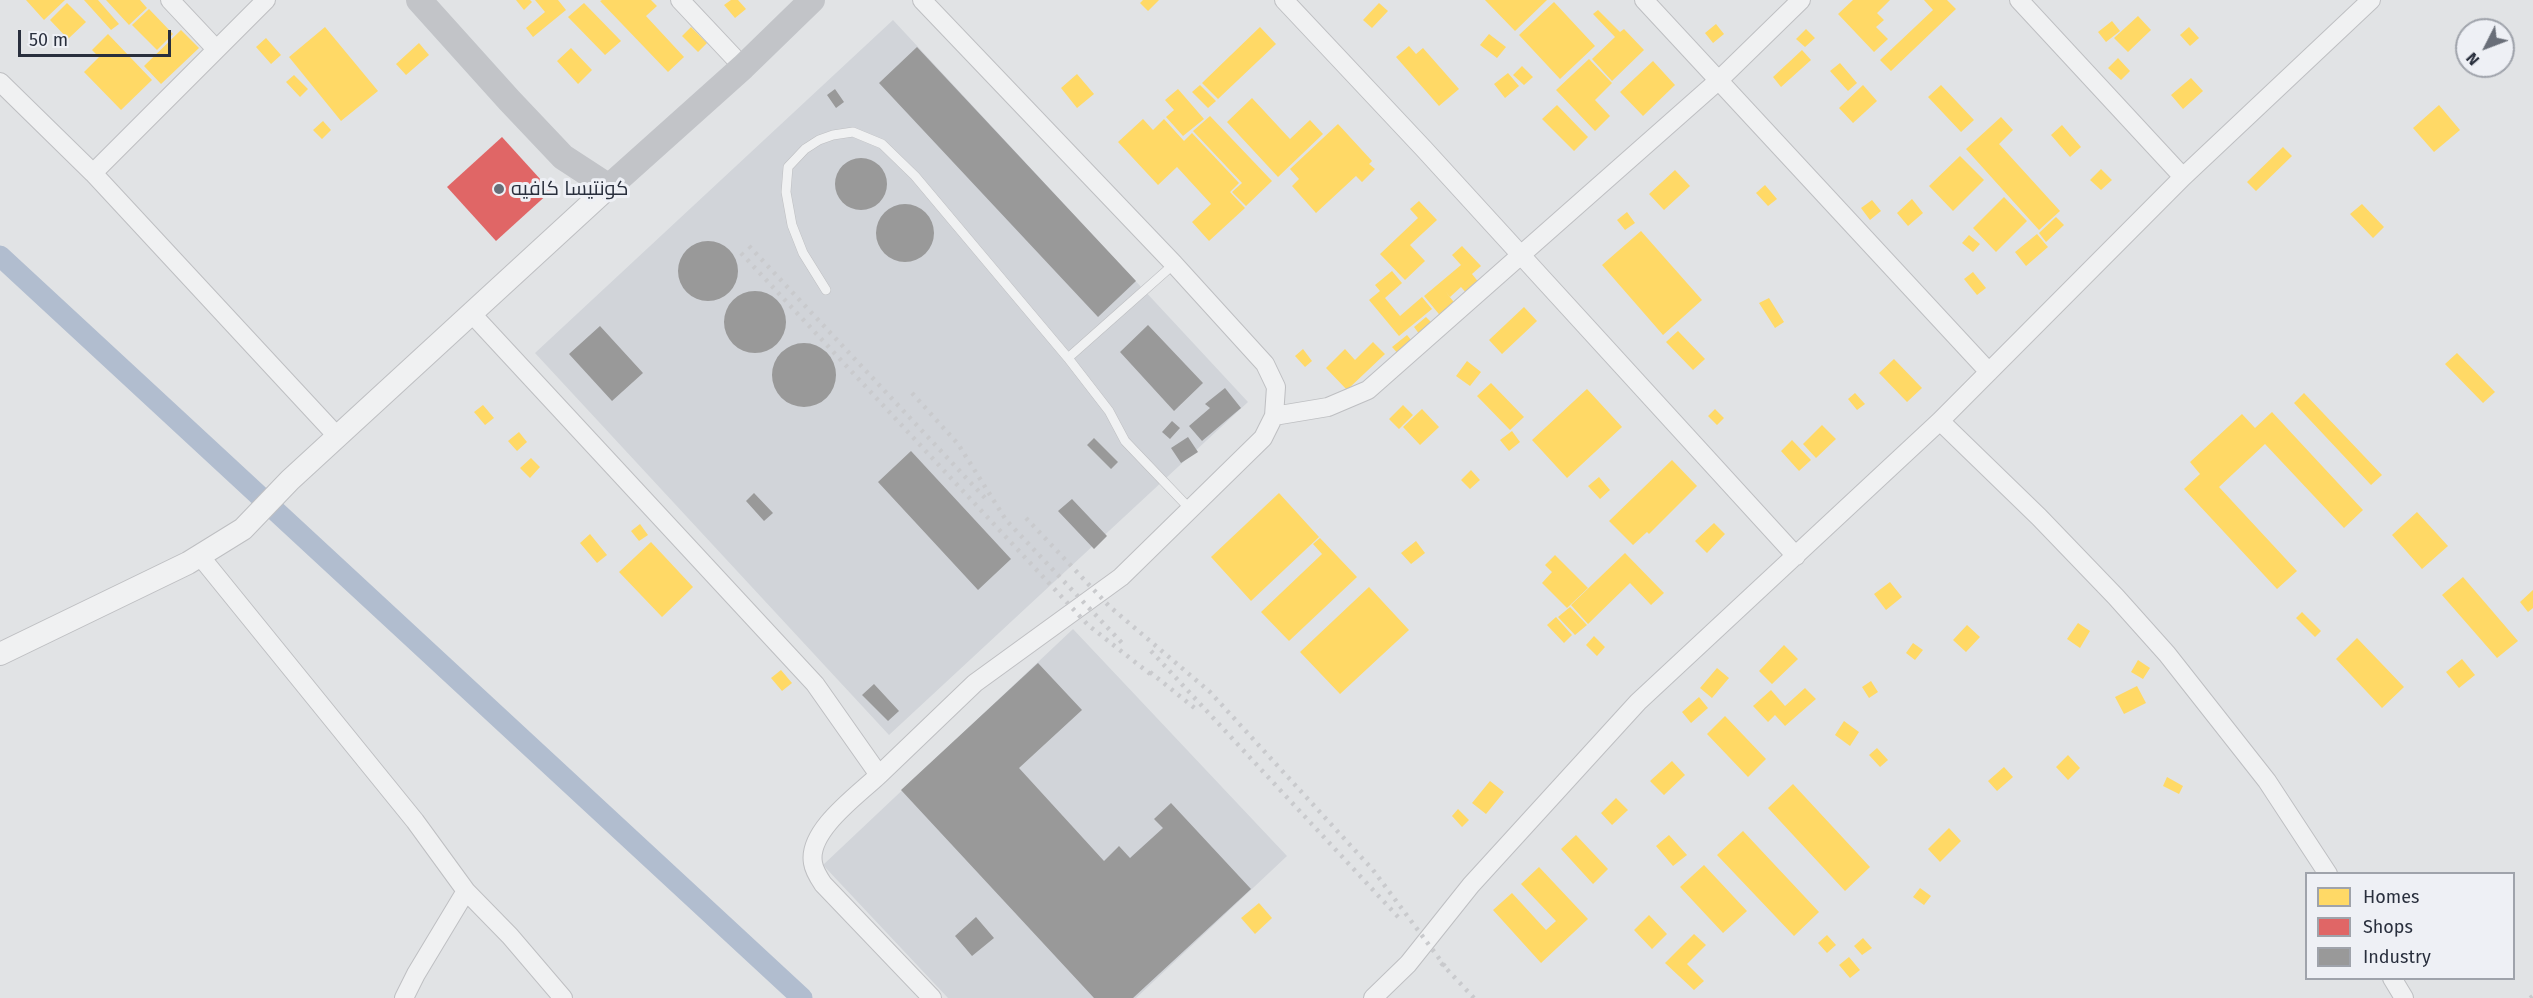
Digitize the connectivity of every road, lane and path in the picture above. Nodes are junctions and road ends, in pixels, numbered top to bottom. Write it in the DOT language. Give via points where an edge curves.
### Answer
graph roads {
  1 [pos="170,0"];
  2 [pos="267,0"];
  3 [pos="419,0"];
  4 [pos="680,0"];
  5 [pos="812,0"];
  6 [pos="922,0"];
  7 [pos="1284,0"];
  8 [pos="1644,0"];
  9 [pos="1801,0"];
  10 [pos="2019,0"];
  11 [pos="2371,0"];
  12 [pos="216,50"];
  13 [pos="743,67"];
  14 [pos="1719,80"];
  15 [pos="0,82"];
  16 [pos="93,173"];
  17 [pos="2183,177"];
  18 [pos="609,187"];
  19 [pos="1522,256"];
  20 [pos="1174,264"];
  21 [pos="826,290"];
  22 [pos="472,314"];
  23 [pos="1068,358"];
  24 [pos="1989,372"];
  25 [pos="1274,416"];
  26 [pos="1940,421"];
  27 [pos="337,436"];
  28 [pos="1190,508"];
  29 [pos="200,556"];
  30 [pos="1796,556"];
  31 [pos="0,654"];
  32 [pos="879,775"];
  33 [pos="2327,872"];
  34 [pos="466,891"];
  35 [pos="2393,980"];
  36 [pos="404,998"];
  37 [pos="563,998"];
  38 [pos="932,998"];
  39 [pos="1373,998"];
  40 [pos="2403,998"];
  1 -- 12 [label="street"];
  2 -- 12 [label="street"];
  3 -- 18 [label="main road" via="563,157"];
  4 -- 13 [label="street"];
  5 -- 13 [label="main road"];
  6 -- 20 [label="street"];
  7 -- 19 [label="street"];
  8 -- 14 [label="street"];
  9 -- 14 [label="street"];
  10 -- 17 [label="street"];
  11 -- 17 [label="street"];
  12 -- 16 [label="street"];
  13 -- 18 [label="main road"];
  14 -- 19 [label="street"];
  14 -- 24 [label="street"];
  15 -- 16 [label="street"];
  16 -- 27 [label="street"];
  17 -- 24 [label="street"];
  18 -- 22 [label="street"];
  19 -- 25 [label="street" via="1368,390 1328,407"];
  19 -- 30 [label="street"];
  20 -- 23 [label="lane"];
  20 -- 25 [label="street" via="1265,364 1276,387"];
  21 -- 23 [label="lane" via="803,253 792,225 786,192 788,166 819,140 853,132 882,144 915,176"];
  22 -- 27 [label="street"];
  22 -- 32 [label="street" via="815,684"];
  23 -- 28 [label="lane" via="1109,411 1125,441"];
  24 -- 26 [label="street"];
  25 -- 28 [label="street" via="1263,438"];
  26 -- 30 [label="street"];
  26 -- 33 [label="street" via="2039,517 2167,654 2267,780"];
  27 -- 29 [label="street" via="243,528"];
  28 -- 32 [label="street" via="1121,577 975,683"];
  29 -- 31 [label="street"];
  29 -- 34 [label="street" via="408,812"];
  30 -- 39 [label="street" via="1638,702 1471,885 1408,964"];
  32 -- 38 [label="street" via="820,831 813,864 823,884"];
  34 -- 36 [label="street"];
  34 -- 37 [label="street"];
  35 -- 40 [label="street"];
}
